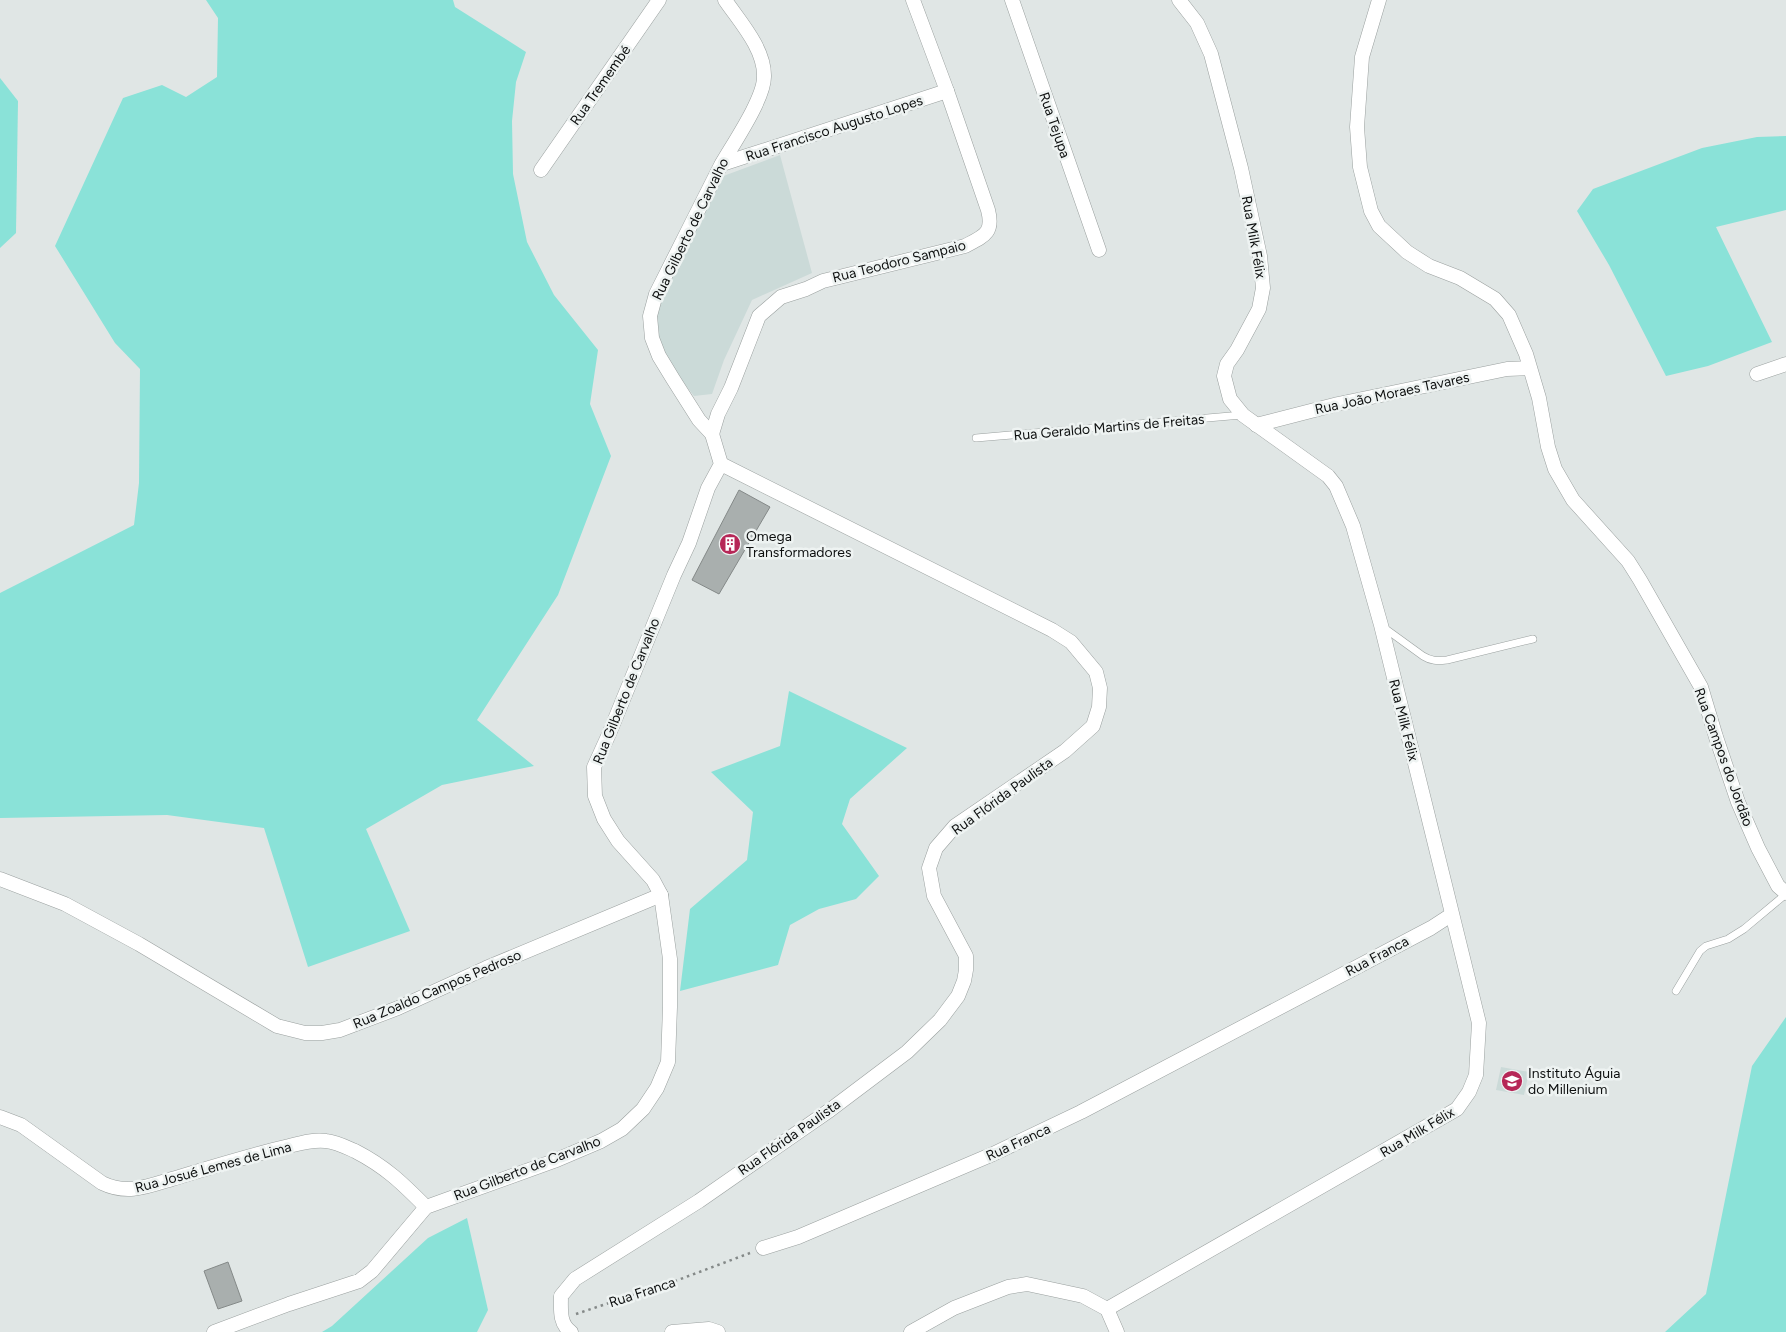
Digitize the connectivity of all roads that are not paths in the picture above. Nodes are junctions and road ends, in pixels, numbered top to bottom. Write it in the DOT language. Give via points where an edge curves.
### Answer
graph roads {
  1 [pos="658,0"];
  2 [pos="726,0"];
  3 [pos="913,0"];
  4 [pos="1012,0"];
  5 [pos="1179,0"];
  6 [pos="1380,0"];
  7 [pos="947,91"];
  8 [pos="722,164"];
  9 [pos="541,170"];
  10 [pos="1099,250"];
  11 [pos="1786,364"];
  12 [pos="1529,368"];
  13 [pos="1757,374"];
  14 [pos="1243,415"];
  15 [pos="1256,426"];
  16 [pos="712,434"];
  17 [pos="976,438"];
  18 [pos="721,464"];
  19 [pos="1381,625"];
  20 [pos="1533,639"];
  21 [pos="0,879"];
  22 [pos="1783,891"];
  23 [pos="661,895"];
  24 [pos="1451,915"];
  25 [pos="1676,991"];
  26 [pos="0,1117"];
  27 [pos="426,1207"];
  28 [pos="763,1248"];
  29 [pos="1107,1309"];
  30 [pos="214,1332"];
  31 [pos="571,1332"];
  32 [pos="672,1332"];
  33 [pos="718,1332"];
  34 [pos="911,1332"];
  35 [pos="1117,1332"];
  1 -- 9 [label="street, Rua Tremembé"];
  2 -- 8 [label="street, Rua Gilberto de Carvalho" via="762,60 764,78 760,96"];
  3 -- 7 [label="street, Rua Teodoro Sampaio"];
  4 -- 10 [label="street, Rua Tejupa"];
  5 -- 14 [label="street, Rua Milk Félix" via="1197,24 1211,54 1260,256 1263,288 1259,309 1227,364 1224,376 1230,399"];
  6 -- 12 [label="street, Rua Campos do Jordão" via="1362,57 1357,127 1360,167 1371,211 1379,226 1407,252 1495,299 1512,320"];
  7 -- 8 [label="street, Rua Francisco Augusto Lopes"];
  7 -- 16 [label="street, Rua Teodoro Sampaio" via="988,210 989,230 982,238 965,246 823,281 781,296 759,316"];
  8 -- 16 [label="street, Rua Gilberto de Carvalho" via="656,294 650,316 652,338 659,356 699,420"];
  11 -- 13 [label="street"];
  12 -- 15 [label="street, Rua João Moraes Tavares" via="1507,369 1338,404"];
  12 -- 22 [label="street, Rua Campos do Jordão" via="1555,469 1573,500 1628,561 1701,687 1738,802 1758,848"];
  14 -- 15 [label="street, Rua Milk Félix"];
  14 -- 17 [label="lane, Rua Geraldo Martins de Freitas"];
  15 -- 19 [label="street, Rua Milk Félix" via="1318,468 1336,486 1353,526"];
  16 -- 18 [label="street, Rua Gilberto de Carvalho"];
  18 -- 23 [label="street, Rua Gilberto de Carvalho" via="708,488 689,543 594,766 595,796 604,819"];
  18 -- 31 [label="street, Rua Flórida Paulista" via="1071,642 1096,672 1100,707 1093,726 1065,751 955,826 936,848 929,868 934,896 966,956 964,981 958,996 940,1020 906,1052 830,1110 699,1201 575,1279 561,1296 562,1318"];
  19 -- 20 [label="lane" via="1429,660 1436,661"];
  19 -- 24 [label="street, Rua Milk Félix"];
  21 -- 23 [label="street, Rua Zoaldo Campos Pedroso" via="65,904 277,1026 306,1033 340,1030 398,1008"];
  22 -- 25 [label="lane" via="1744,929 1700,951"];
  23 -- 27 [label="street, Rua Gilberto de Carvalho" via="670,959 668,1062 643,1109 622,1130 600,1141"];
  24 -- 28 [label="street, Rua Franca" via="1432,928 1081,1112 993,1154 798,1237"];
  24 -- 29 [label="street, Rua Milk Félix" via="1479,1023 1476,1075 1457,1109"];
  26 -- 27 [label="street, Rua Josué Lemes de Lima" via="21,1125 113,1188 124,1190 150,1186 263,1152 310,1141 326,1141 372,1160"];
  27 -- 30 [label="street" via="372,1271 359,1281"];
  29 -- 34 [label="street" via="1083,1296 1027,1284 1008,1287 954,1308"];
  29 -- 35 [label="street"];
  32 -- 33 [label="street" via="709,1329"];
}
